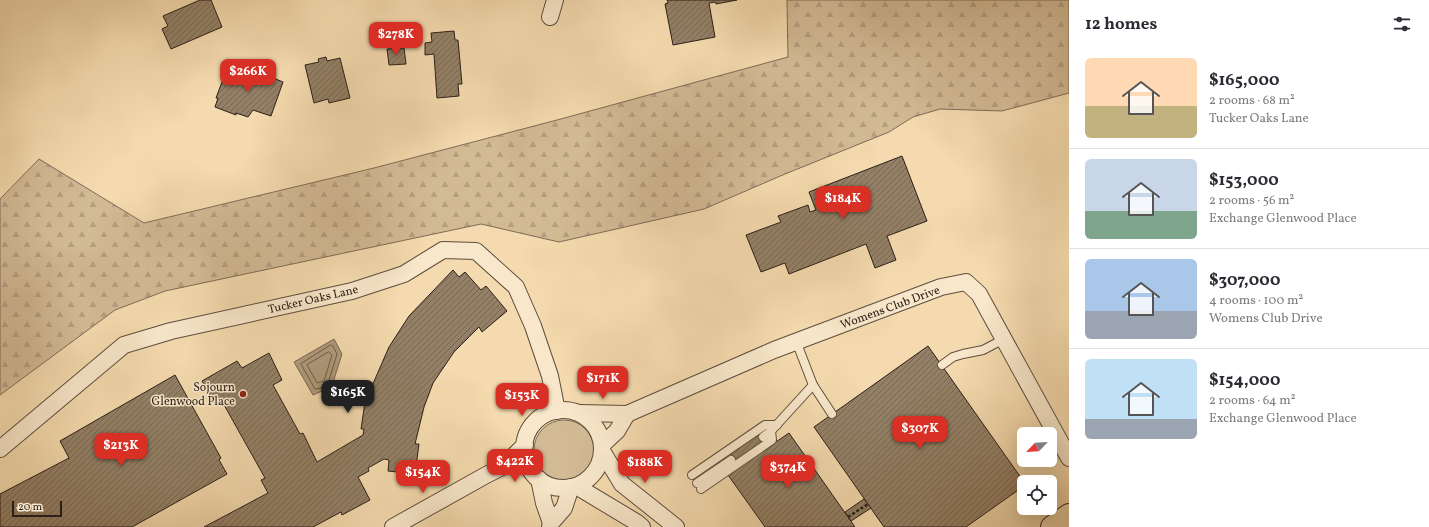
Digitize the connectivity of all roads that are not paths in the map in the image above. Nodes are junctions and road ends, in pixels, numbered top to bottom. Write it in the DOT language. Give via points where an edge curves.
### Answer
graph roads {
  1 [pos="555,0"];
  2 [pos="550,17"];
  3 [pos="1004,339"];
  4 [pos="796,341"];
  5 [pos="942,365"];
  6 [pos="813,385"];
  7 [pos="557,410"];
  8 [pos="579,413"];
  9 [pos="627,414"];
  10 [pos="832,414"];
  11 [pos="774,428"];
  12 [pos="763,437"];
  13 [pos="525,445"];
  14 [pos="602,448"];
  15 [pos="0,449"];
  16 [pos="1069,458"];
  17 [pos="731,460"];
  18 [pos="502,467"];
  19 [pos="692,475"];
  20 [pos="536,476"];
  21 [pos="573,487"];
  22 [pos="1069,515"];
  23 [pos="551,525"];
  24 [pos="393,527"];
  25 [pos="642,527"];
  26 [pos="676,527"];
  27 [pos="1052,527"];
  1 -- 2 [label="street"];
  3 -- 4 [label="street, Womens Club Drive" via="978,294 966,282 941,287"];
  3 -- 5 [label="lane" via="983,350 953,357"];
  3 -- 16 [label="street, Womens Club Drive"];
  4 -- 6 [label="lane"];
  4 -- 9 [label="street, Womens Club Drive"];
  6 -- 10 [label="lane"];
  6 -- 11 [label="lane"];
  7 -- 8 [label="street"];
  7 -- 13 [label="street" via="535,422 528,433"];
  7 -- 15 [label="street, Tucker Oaks Lane" via="550,376 516,287 476,251 443,250 404,274 352,291 124,344"];
  8 -- 9 [label="street, Womens Club Drive"];
  8 -- 14 [label="street" via="595,426 600,435"];
  9 -- 14 [label="street" via="617,431"];
  11 -- 12 [label="lane"];
  11 -- 17 [label="lane" via="772,440 699,486"];
  11 -- 19 [label="lane" via="765,425"];
  13 -- 18 [label="street"];
  13 -- 20 [label="street" via="526,458"];
  14 -- 21 [label="street" via="600,462 594,473"];
  14 -- 26 [label="street" via="622,484"];
  18 -- 20 [label="street"];
  18 -- 24 [label="street"];
  20 -- 21 [label="street" via="554,486"];
  20 -- 23 [label="street"];
  21 -- 23 [label="street" via="564,508"];
  21 -- 25 [label="street"];
  22 -- 27 [label="main road"];
}
